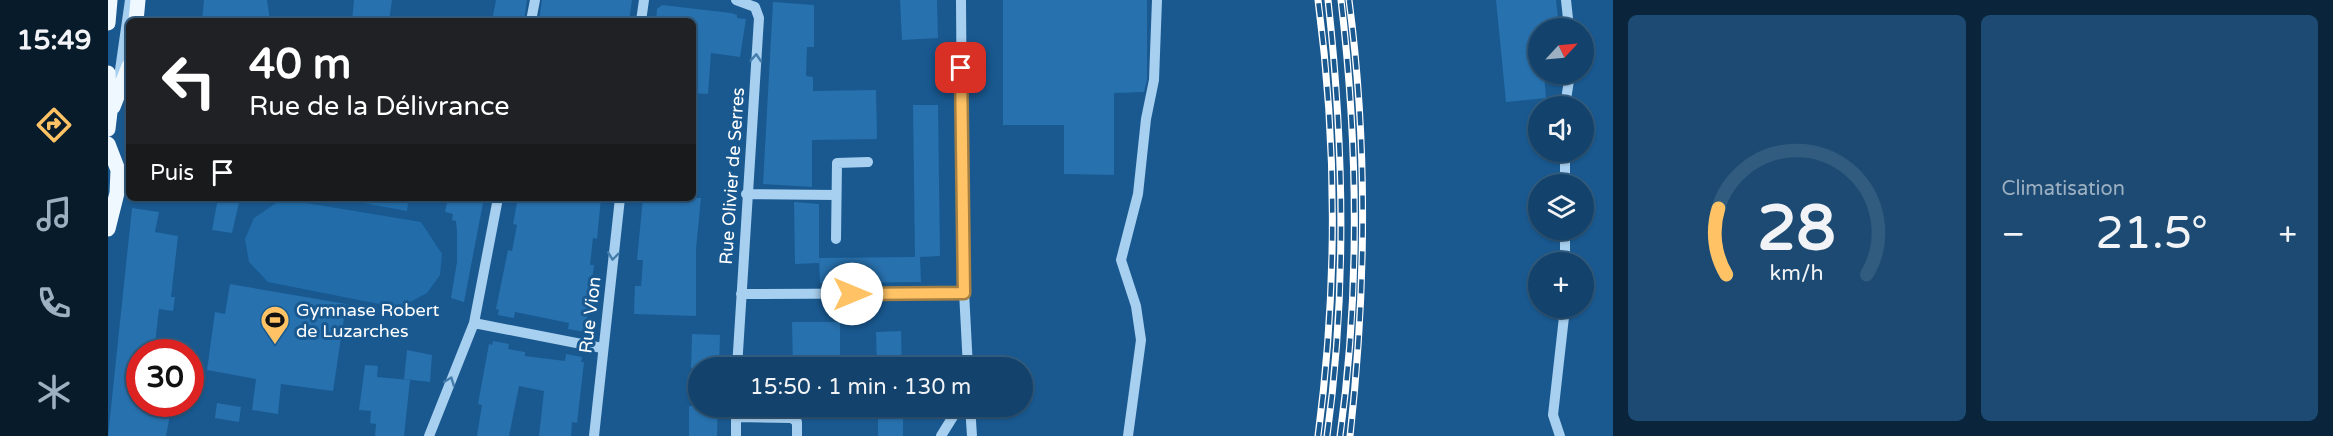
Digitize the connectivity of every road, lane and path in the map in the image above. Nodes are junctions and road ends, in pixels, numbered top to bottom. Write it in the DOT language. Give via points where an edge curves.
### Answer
graph roads {
  1 [pos="110,0"];
  2 [pos="130,0"];
  3 [pos="138,0"];
  4 [pos="535,0"];
  5 [pos="644,0"];
  6 [pos="736,0"];
  7 [pos="961,0"];
  8 [pos="1157,0"];
  9 [pos="1566,0"];
  10 [pos="128,18"];
  11 [pos="136,18"];
  12 [pos="532,18"];
  13 [pos="641,18"];
  14 [pos="1568,18"];
  15 [pos="108,23"];
  16 [pos="126,35"];
  17 [pos="108,72"];
  18 [pos="126,73"];
  19 [pos="109,112"];
  20 [pos="108,129"];
  21 [pos="108,144"];
  22 [pos="868,162"];
  23 [pos="746,194"];
  24 [pos="837,195"];
  25 [pos="497,201"];
  26 [pos="620,201"];
  27 [pos="108,229"];
  28 [pos="837,238"];
  29 [pos="964,293"];
  30 [pos="741,294"];
  31 [pos="1564,318"];
  32 [pos="474,323"];
  33 [pos="602,348"];
  34 [pos="738,357"];
  35 [pos="967,357"];
  36 [pos="736,417"];
  37 [pos="783,417"];
  38 [pos="953,417"];
  39 [pos="971,417"];
  40 [pos="429,436"];
  41 [pos="594,436"];
  42 [pos="736,436"];
  43 [pos="797,436"];
  44 [pos="941,436"];
  45 [pos="972,436"];
  46 [pos="1128,436"];
  47 [pos="1560,436"];
  1 -- 15 [label="main road"];
  2 -- 10 [label="street"];
  3 -- 11 [label="main road"];
  4 -- 12 [label="street"];
  5 -- 13 [label="street"];
  23 -- 6 [label="street, Rue Olivier de Serres, one-way" via="759,18 754,7"];
  7 -- 29 [label="street"];
  8 -- 46 [label="street" via="1154,80 1138,194 1121,260 1136,306 1141,340"];
  9 -- 14 [label="street"];
  16 -- 19 [label="street"];
  17 -- 19 [label="main road"];
  18 -- 19 [label="main road"];
  19 -- 20 [label="main road"];
  21 -- 27 [label="main road" via="118,170"];
  22 -- 24 [label="street" via="837,163"];
  23 -- 24 [label="street"];
  23 -- 30 [label="street, Rue Olivier de Serres"];
  24 -- 28 [label="street"];
  25 -- 32 [label="street"];
  26 -- 33 [label="street, Rue Vion, one-way"];
  29 -- 30 [label="street"];
  29 -- 35 [label="street"];
  30 -- 34 [label="street, Rue Olivier de Serres"];
  31 -- 47 [label="street" via="1553,415"];
  32 -- 33 [label="street"];
  40 -- 32 [label="street, one-way"];
  33 -- 41 [label="street, Rue Vion"];
  36 -- 42 [label="street"];
  37 -- 43 [label="street" via="797,422"];
  38 -- 44 [label="street"];
  39 -- 45 [label="street"];
}
